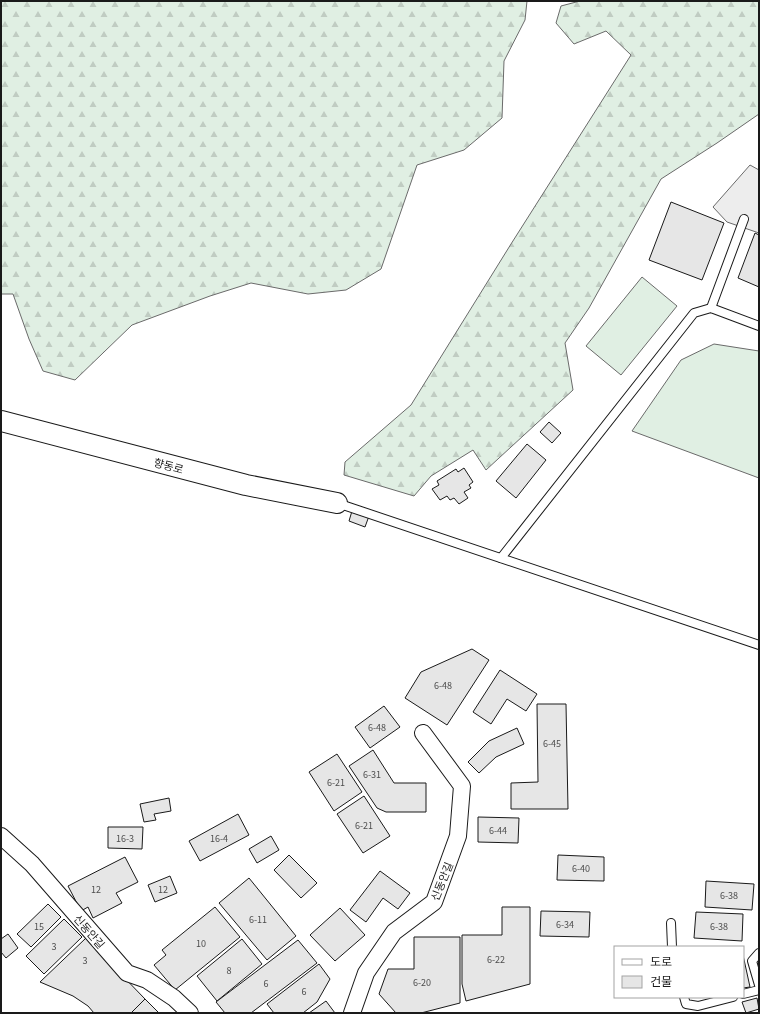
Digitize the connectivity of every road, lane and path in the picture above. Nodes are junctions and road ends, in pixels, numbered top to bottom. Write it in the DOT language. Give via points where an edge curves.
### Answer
graph roads {
  1 [pos="744,220"];
  2 [pos="711,308"];
  3 [pos="759,326"];
  4 [pos="1,421"];
  5 [pos="337,502"];
  6 [pos="501,558"];
  7 [pos="759,645"];
  8 [pos="423,733"];
  9 [pos="1,836"];
  10 [pos="671,923"];
  11 [pos="672,946"];
  12 [pos="759,953"];
  13 [pos="759,985"];
  14 [pos="759,990"];
  15 [pos="744,994"];
  16 [pos="684,998"];
  17 [pos="729,998"];
  18 [pos="190,1013"];
  19 [pos="352,1013"];
  1 -- 2 [label="lane"];
  2 -- 3 [label="lane"];
  2 -- 6 [label="lane" via="694,313"];
  4 -- 5 [label="street, 향동로" via="246,485"];
  5 -- 6 [label="lane"];
  6 -- 7 [label="lane"];
  8 -- 19 [label="street, 신동안길" via="462,786 458,836 434,902 394,932 366,973"];
  9 -- 18 [label="street, 신동안길" via="32,864 127,973 147,980 174,998"];
  10 -- 11 [label="lane"];
  12 -- 13 [label="lane" via="752,961"];
  14 -- 15 [label="lane"];
  16 -- 17 [label="lane" via="686,1004 698,1006"];
}
